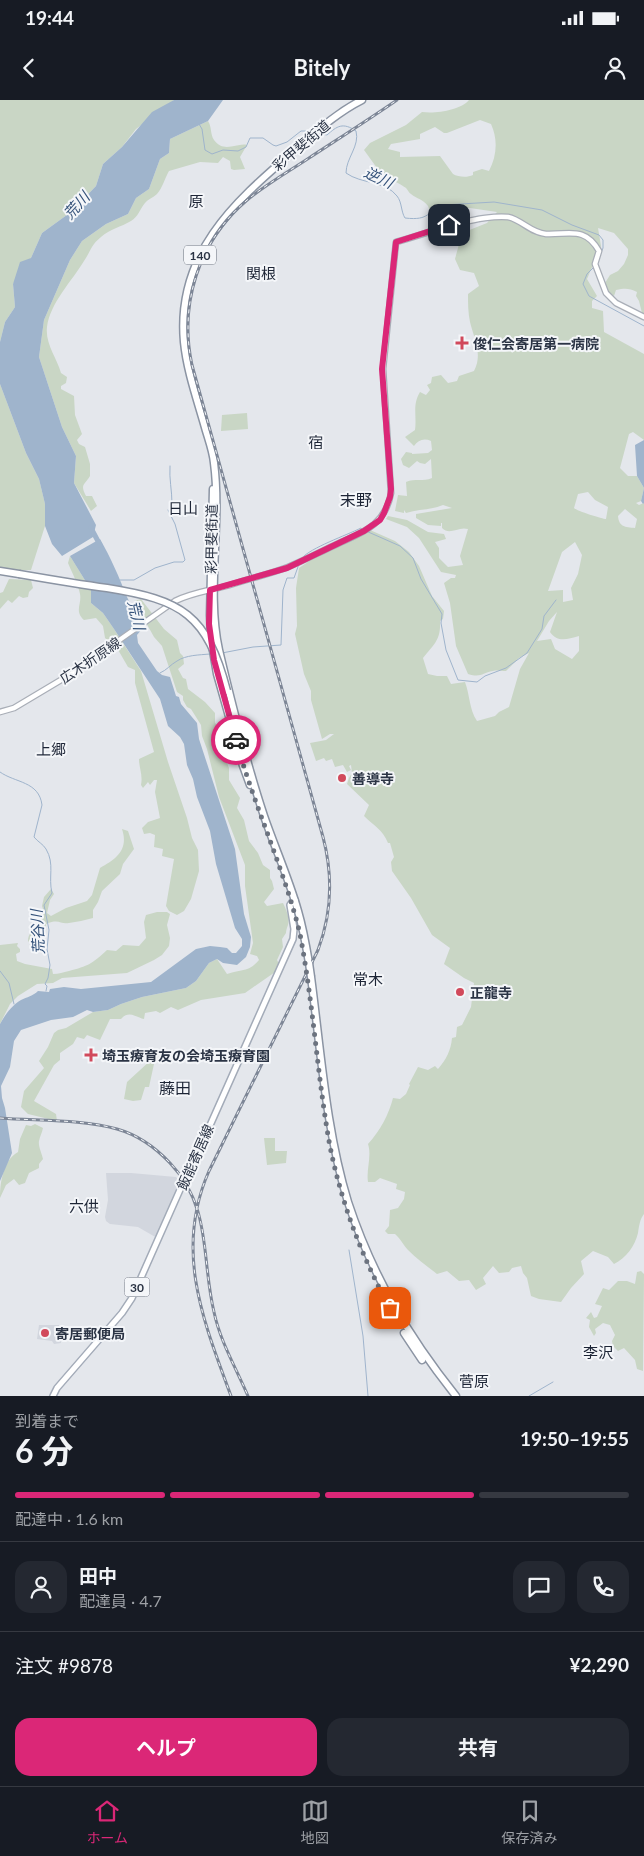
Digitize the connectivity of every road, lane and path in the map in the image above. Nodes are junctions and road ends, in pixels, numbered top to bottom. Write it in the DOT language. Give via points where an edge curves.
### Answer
graph roads {
  1 [pos="362,100"];
  2 [pos="644,317"];
  3 [pos="0,571"];
  4 [pos="213,590"];
  5 [pos="219,650"];
  6 [pos="213,654"];
  7 [pos="0,712"];
  8 [pos="251,781"];
  9 [pos="293,901"];
  10 [pos="309,980"];
  11 [pos="53,1396"];
  12 [pos="451,1396"];
  13 [pos="456,1396"];
  1 -- 4 [label="highway, 彩甲斐街道 / 140" via="326,123 244,196 214,230 189,284 184,341 213,455 215,475"];
  2 -- 4 [label="main road, 広木折原線" via="616,303 606,293 595,264 599,251 581,233 544,234 513,219 501,217 449,225 396,242 382,369 391,489 386,510 372,526 297,563"];
  3 -- 8 [label="highway, 140, bridge" via="140,593 171,604 190,617 208,639 218,659"];
  4 -- 5 [label="highway, 彩甲斐街道 / 140"];
  4 -- 6 [label="highway, 彩甲斐街道 / 140" via="209,624"];
  4 -- 7 [label="main road, 広木折原線" via="179,599 52,686 14,708"];
  5 -- 6 [label="highway"];
  5 -- 8 [label="highway, 彩甲斐街道 / 140"];
  6 -- 8 [label="highway, 彩甲斐街道 / 140" via="243,766"];
  8 -- 9 [label="highway, 彩甲斐街道 / 140"];
  9 -- 10 [label="highway, 彩甲斐街道 / 140, bridge" via="302,927"];
  9 -- 11 [label="main road, 飯能寄居線 / 30, bridge" via="290,909 293,939 132,1298"];
  10 -- 12 [label="highway, 彩甲斐街道 / 140" via="330,1141 352,1226 371,1272 403,1332"];
  10 -- 13 [label="highway, 彩甲斐街道 / 140" via="333,1140 356,1224 372,1265 402,1322"];
}
